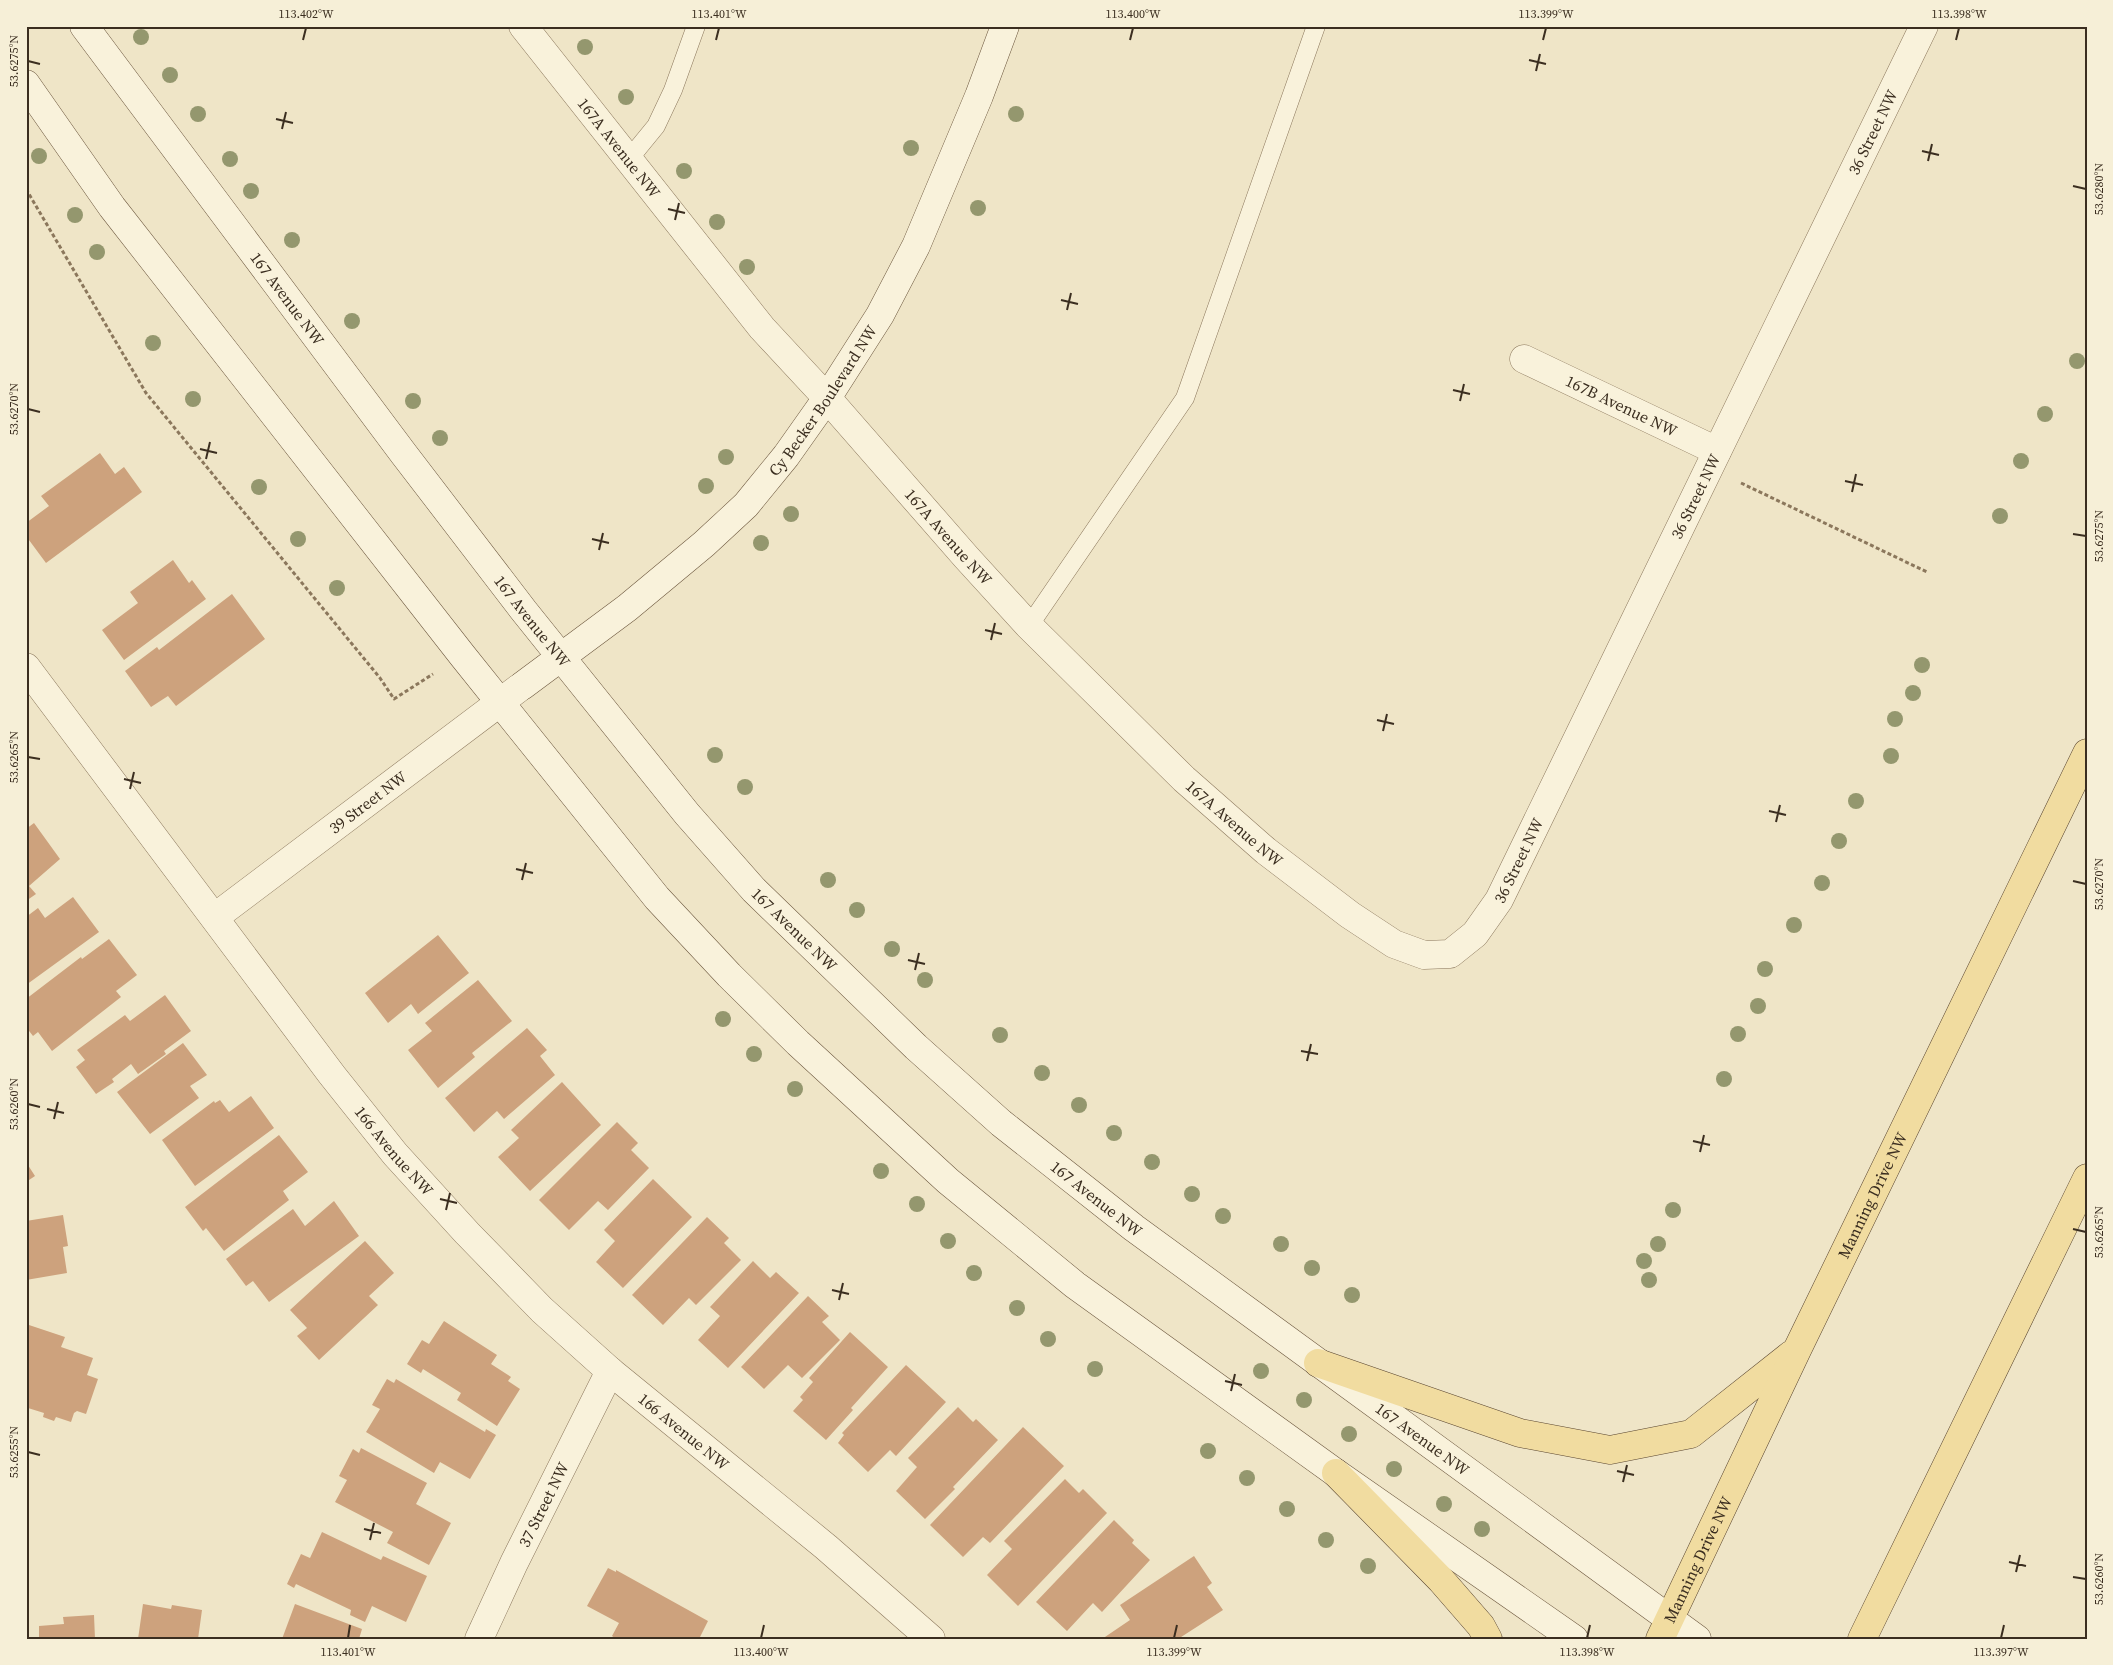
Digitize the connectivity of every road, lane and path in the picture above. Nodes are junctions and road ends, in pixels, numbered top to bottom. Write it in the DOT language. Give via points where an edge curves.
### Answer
graph roads {
  1 [pos="84,26"];
  2 [pos="523,26"];
  3 [pos="696,26"];
  4 [pos="1005,26"];
  5 [pos="1316,26"];
  6 [pos="1924,26"];
  7 [pos="26,84"];
  8 [pos="629,159"];
  9 [pos="26,189"];
  10 [pos="1524,360"];
  11 [pos="827,398"];
  12 [pos="1713,459"];
  13 [pos="1927,572"];
  14 [pos="1029,626"];
  15 [pos="561,658"];
  16 [pos="26,667"];
  17 [pos="522,686"];
  18 [pos="394,699"];
  19 [pos="500,702"];
  20 [pos="2087,752"];
  21 [pos="215,917"];
  22 [pos="1450,954"];
  23 [pos="2087,1178"];
  24 [pos="1797,1350"];
  25 [pos="1318,1363"];
  26 [pos="610,1372"];
  27 [pos="1336,1473"];
  28 [pos="1668,1632"];
  29 [pos="479,1639"];
  30 [pos="931,1639"];
  31 [pos="1488,1639"];
  32 [pos="1574,1639"];
  33 [pos="1697,1639"];
  34 [pos="1862,1639"];
  1 -- 15 [label="street, 167 Avenue NW"];
  2 -- 8 [label="street, 167A Avenue NW"];
  3 -- 8 [label="lane" via="656,126"];
  4 -- 11 [label="street, Cy Becker Boulevard NW" via="916,246 880,315"];
  5 -- 14 [label="lane" via="1185,398"];
  6 -- 12 [label="street, 36 Street NW"];
  7 -- 19 [label="street" via="112,207"];
  8 -- 11 [label="street, 167A Avenue NW" via="762,328"];
  9 -- 18 [label="path" via="146,393 374,670"];
  10 -- 12 [label="street, 167B Avenue NW"];
  11 -- 14 [label="street, 167A Avenue NW"];
  11 -- 15 [label="street, Cy Becker Boulevard NW" via="786,456 746,504 671,572"];
  12 -- 13 [label="path"];
  12 -- 22 [label="street, 36 Street NW" via="1499,900 1475,934"];
  14 -- 22 [label="street, 167A Avenue NW" via="1184,779 1266,851 1394,944 1424,954"];
  15 -- 17 [label="street, Cy Becker Boulevard NW"];
  15 -- 25 [label="street, 167 Avenue NW" via="687,814 754,890 916,1046 1009,1129 1134,1228"];
  16 -- 21 [label="street, 166 Avenue NW"];
  17 -- 19 [label="street, 39 Street NW"];
  19 -- 21 [label="street, 39 Street NW"];
  19 -- 27 [label="street" via="657,898 736,982 882,1121 948,1181 1075,1285"];
  20 -- 24 [label="main road, Manning Drive NW"];
  21 -- 26 [label="street, 166 Avenue NW" via="395,1154 542,1310"];
  23 -- 34 [label="main road"];
  24 -- 25 [label="main road" via="1692,1434 1610,1450 1520,1434"];
  24 -- 28 [label="main road, Manning Drive NW"];
  25 -- 28 [label="street, 167 Avenue NW"];
  26 -- 29 [label="street, 37 Street NW"];
  26 -- 30 [label="street, 166 Avenue NW" via="826,1547"];
  27 -- 31 [label="main road" via="1441,1580 1481,1626"];
  27 -- 32 [label="street"];
  28 -- 33 [label="street, 167 Avenue NW"];
}
